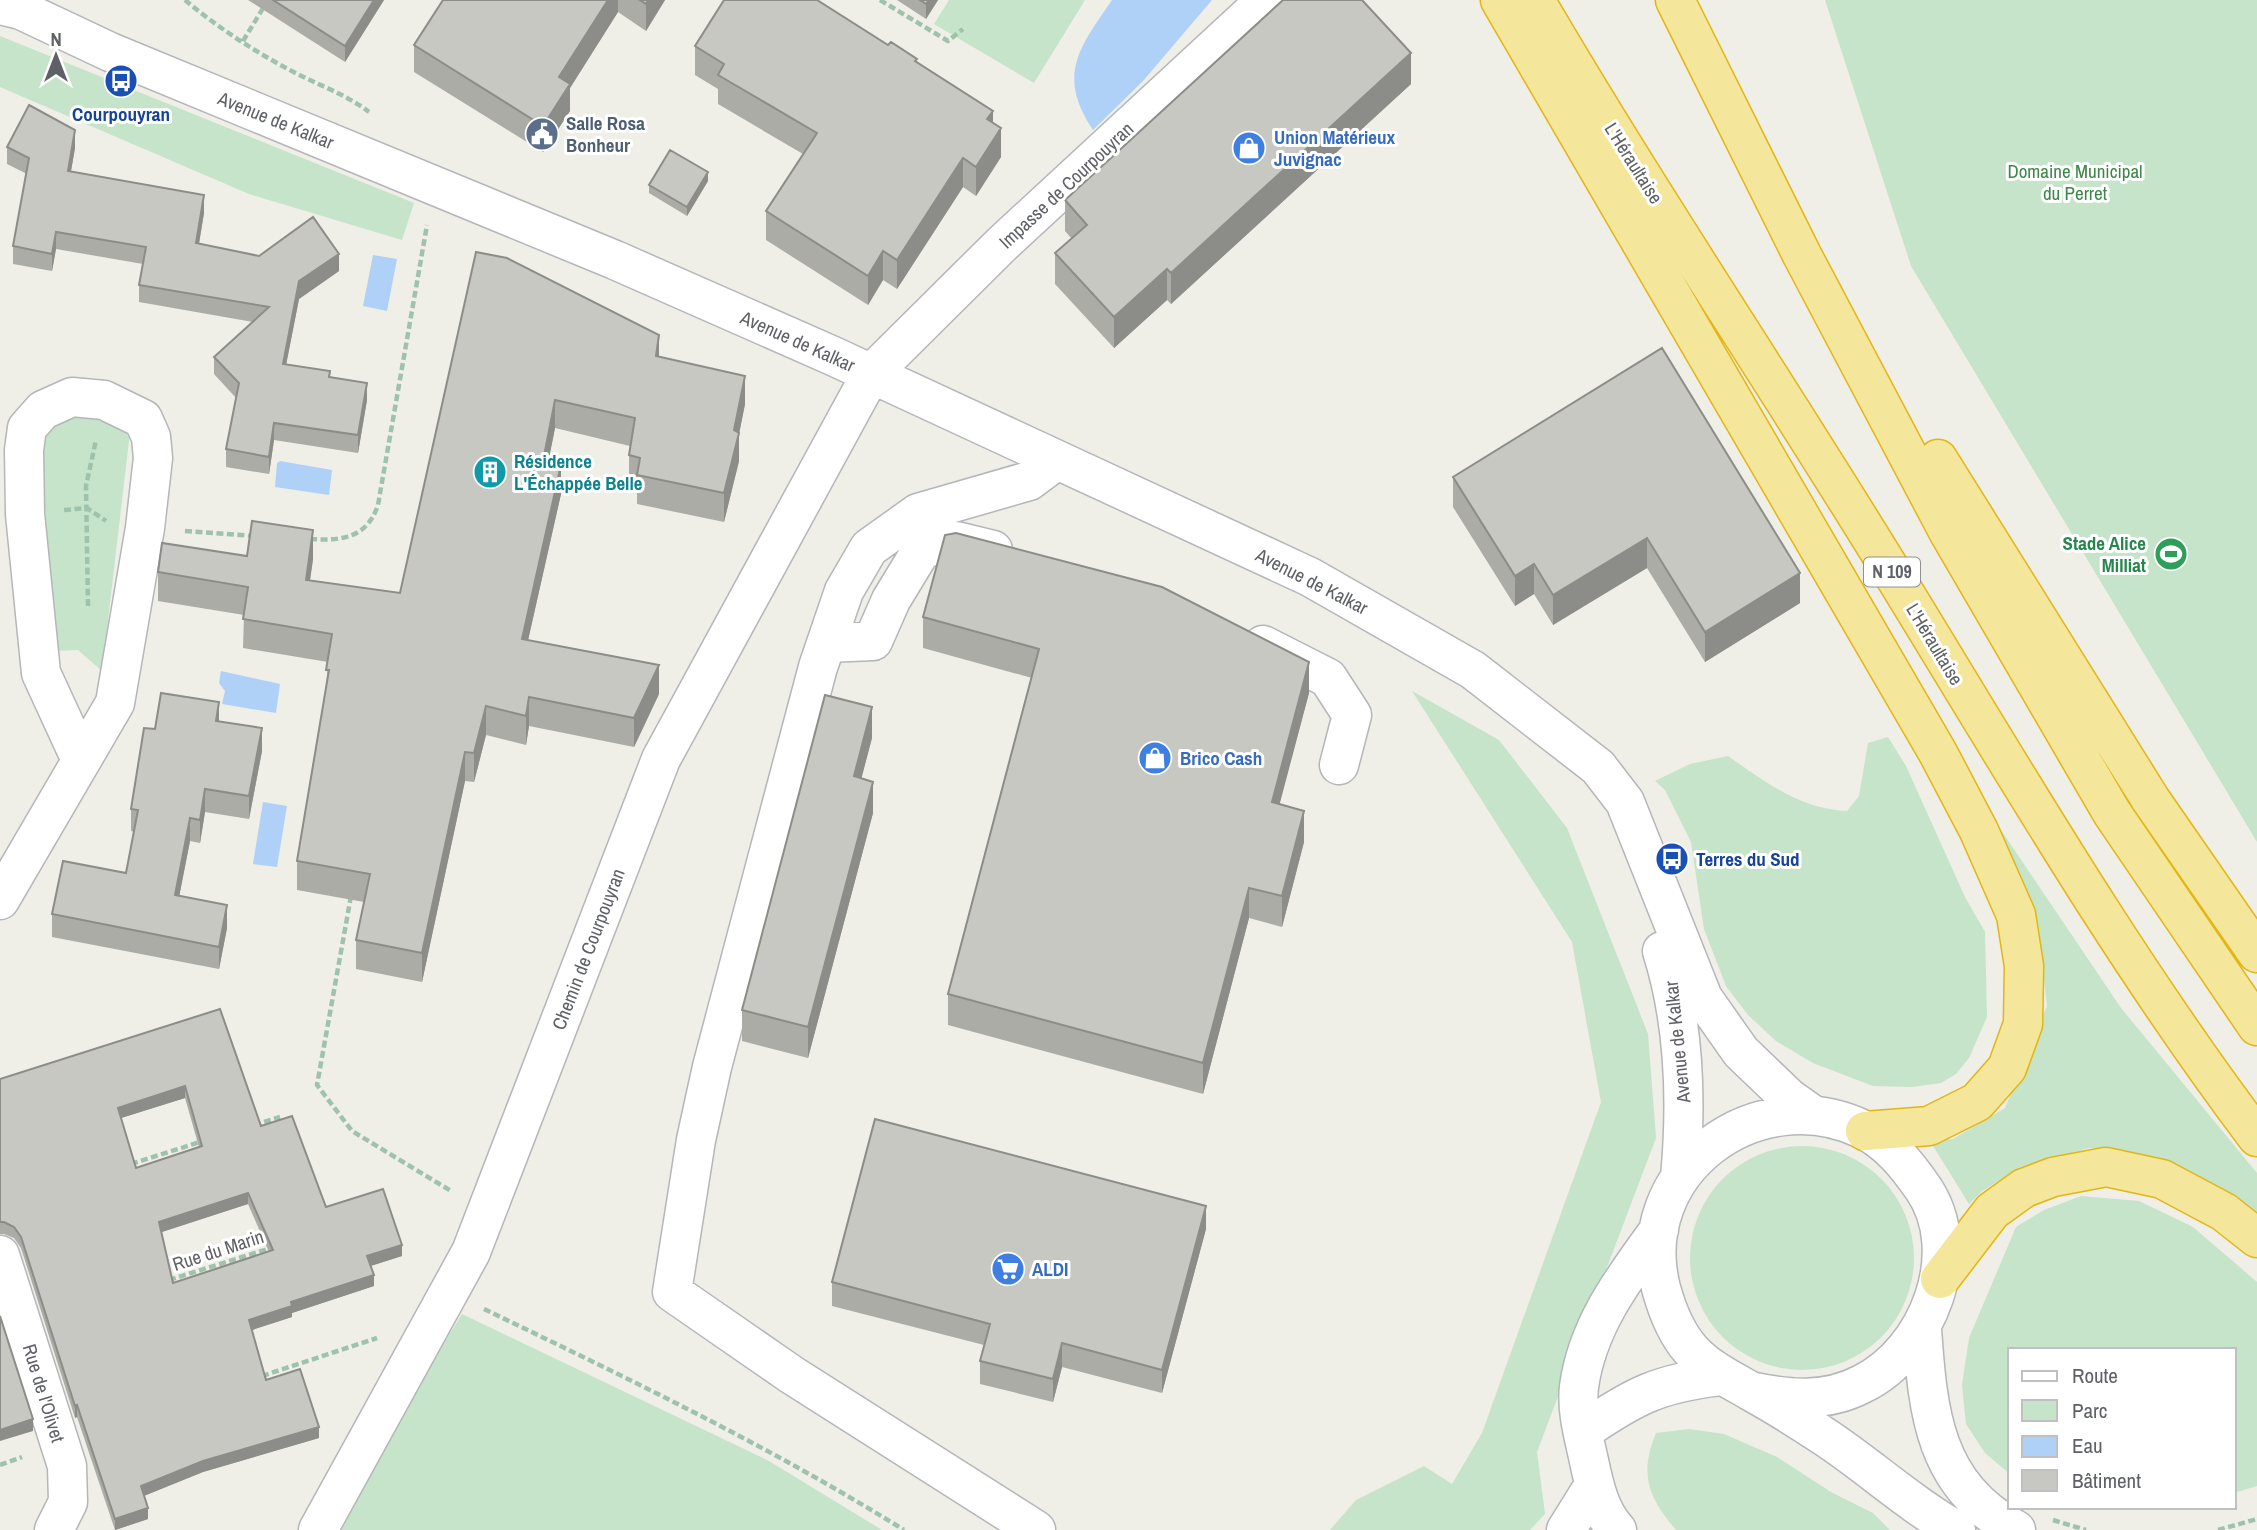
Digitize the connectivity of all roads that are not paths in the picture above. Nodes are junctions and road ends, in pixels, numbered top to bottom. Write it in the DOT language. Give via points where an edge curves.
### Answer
graph roads {
  1 [pos="1266,0"];
  2 [pos="1500,0"];
  3 [pos="1535,0"];
  4 [pos="1675,0"];
  5 [pos="10,5"];
  6 [pos="1704,62"];
  7 [pos="871,374"];
  8 [pos="1056,461"];
  9 [pos="1023,559"];
  10 [pos="1231,628"];
  11 [pos="826,643"];
  12 [pos="1546,727"];
  13 [pos="81,760"];
  14 [pos="1339,765"];
  15 [pos="0,900"];
  16 [pos="2257,953"];
  17 [pos="2257,1026"];
  18 [pos="1813,1115"];
  19 [pos="1865,1131"];
  20 [pos="2257,1138"];
  21 [pos="1680,1178"];
  22 [pos="1659,1230"];
  23 [pos="2257,1238"];
  24 [pos="0,1255"];
  25 [pos="1940,1279"];
  26 [pos="1922,1329"];
  27 [pos="1736,1384"];
  28 [pos="1583,1431"];
  29 [pos="1594,1485"];
  30 [pos="54,1530"];
  31 [pos="318,1530"];
  32 [pos="1036,1530"];
  33 [pos="1566,1530"];
  34 [pos="1617,1530"];
  35 [pos="1956,1530"];
  36 [pos="2016,1530"];
  1 -- 7 [label="street, Impasse de Courpouyran" via="1002,244"];
  2 -- 19 [label="highway" via="1938,753 2016,915 2024,966 2023,1024 2007,1068 1977,1102 1929,1126"];
  3 -- 20 [label="highway, L'Héraultaise / N 109" via="2053,838 2198,1059"];
  4 -- 6 [label="highway"];
  5 -- 7 [label="street, Avenue de Kalkar" via="110,52 628,266"];
  6 -- 16 [label="highway" via="1976,523 2151,800"];
  6 -- 17 [label="highway" via="1949,533 2112,813"];
  7 -- 8 [label="street, Avenue de Kalkar"];
  7 -- 31 [label="street, Chemin de Courpouyran" via="661,759 471,1252"];
  8 -- 11 [label="street" via="1029,481 918,513 869,548 844,591"];
  8 -- 12 [label="street, Avenue de Kalkar" via="1334,590 1473,670"];
  9 -- 11 [label="street" via="957,541 922,549 873,641"];
  10 -- 14 [label="street" via="1328,678 1352,715"];
  11 -- 32 [label="street" via="712,1067 672,1292 792,1375"];
  12 -- 18 [label="street, Avenue de Kalkar" via="1598,768 1625,803 1703,998 1741,1052"];
  12 -- 21 [label="street, Avenue de Kalkar" via="1584,776 1623,842 1669,971 1685,1102"];
  13 -- 13 [label="street" via="41,673 25,514 27,428 43,410 72,397 104,400 143,419 153,458 115,703"];
  13 -- 15 [label="street"];
  18 -- 19 [label="street"];
  18 -- 21 [label="street" via="1774,1116 1737,1128 1705,1149"];
  19 -- 25 [label="street" via="1901,1157 1926,1192 1940,1234"];
  21 -- 22 [label="street"];
  22 -- 27 [label="street" via="1657,1272 1668,1313 1690,1349"];
  22 -- 28 [label="street" via="1616,1290 1590,1340 1579,1389"];
  23 -- 25 [label="highway" via="2224,1212 2162,1179 2106,1167 2024,1188 1992,1211"];
  24 -- 30 [label="street, Rue de l'Olivet" via="67,1466 68,1502"];
  25 -- 26 [label="street"];
  26 -- 27 [label="street" via="1896,1361 1862,1385 1823,1397 1789,1399"];
  26 -- 36 [label="street" via="1925,1380 1938,1444 1959,1484 1998,1520"];
  27 -- 28 [label="street" via="1683,1380 1651,1389"];
  27 -- 35 [label="street" via="1824,1436"];
  28 -- 29 [label="street"];
  29 -- 33 [label="street"];
  29 -- 34 [label="street"];
}
